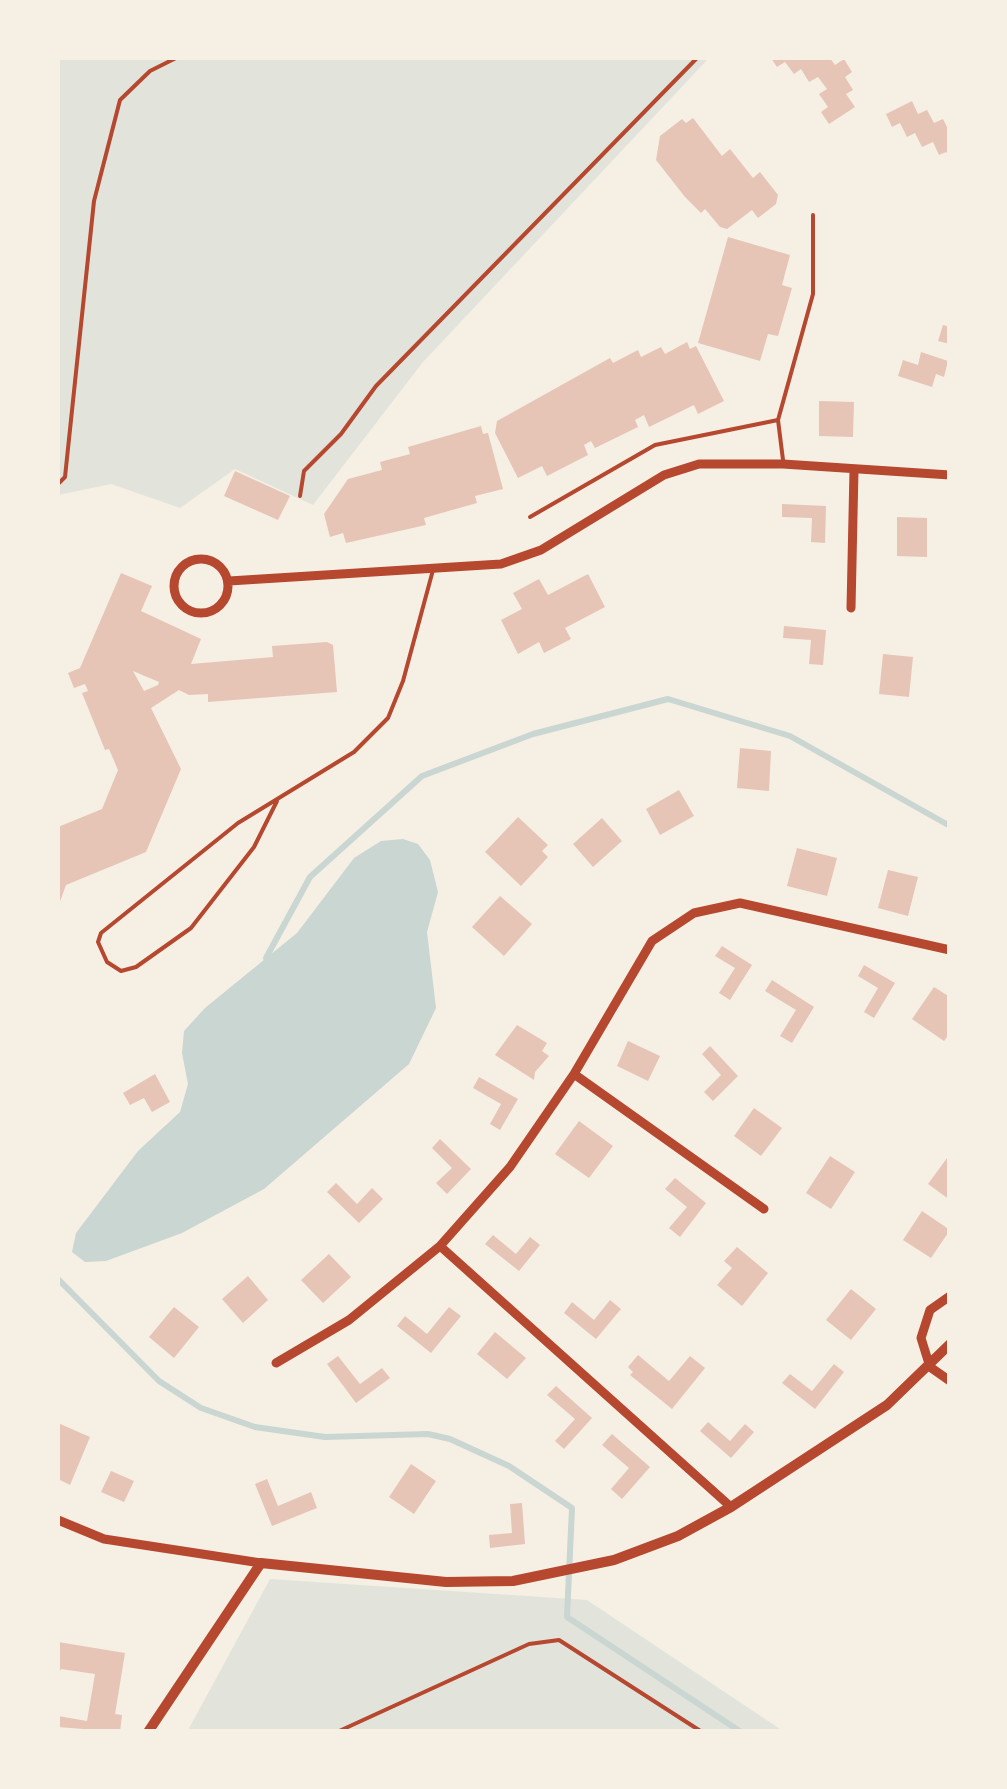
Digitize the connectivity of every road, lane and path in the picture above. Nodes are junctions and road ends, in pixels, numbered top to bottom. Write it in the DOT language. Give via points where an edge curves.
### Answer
graph roads {
  1 [pos="176,58"];
  2 [pos="698,58"];
  3 [pos="813,215"];
  4 [pos="778,420"];
  5 [pos="783,464"];
  6 [pos="854,470"];
  7 [pos="950,475"];
  8 [pos="58,484"];
  9 [pos="300,496"];
  10 [pos="530,518"];
  11 [pos="434,569"];
  12 [pos="229,581"];
  13 [pos="851,608"];
  14 [pos="277,801"];
  15 [pos="950,950"];
  16 [pos="574,1074"];
  17 [pos="764,1209"];
  18 [pos="440,1246"];
  19 [pos="950,1296"];
  20 [pos="950,1344"];
  21 [pos="276,1363"];
  22 [pos="930,1366"];
  23 [pos="950,1381"];
  24 [pos="731,1508"];
  25 [pos="58,1520"];
  26 [pos="261,1563"];
  27 [pos="148,1732"];
  28 [pos="337,1732"];
  29 [pos="702,1732"];
  1 -- 8 [label="path" via="150,71 120,100 94,201 65,477"];
  2 -- 9 [label="path" via="376,386 304,471"];
  3 -- 4 [label="lane" via="813,294"];
  4 -- 5 [label="lane"];
  4 -- 10 [label="lane" via="655,445"];
  5 -- 6 [label="street"];
  5 -- 11 [label="street" via="699,464 664,475 541,550 501,564"];
  6 -- 7 [label="street"];
  6 -- 13 [label="street"];
  11 -- 12 [label="street"];
  11 -- 14 [label="lane" via="388,718 354,752"];
  12 -- 12 [label="street" via="222,567 192,559 179,568 176,598 202,614 217,609"];
  14 -- 14 [label="lane" via="254,846 192,928 136,967 121,971 108,962 98,942 101,933 238,823"];
  15 -- 16 [label="street" via="740,903 694,913 652,941"];
  16 -- 17 [label="street"];
  16 -- 18 [label="street" via="510,1166"];
  18 -- 21 [label="street" via="349,1320"];
  18 -- 24 [label="street"];
  19 -- 22 [label="street" via="923,1323"];
  20 -- 22 [label="street"];
  22 -- 23 [label="street"];
  22 -- 24 [label="street" via="888,1405"];
  24 -- 26 [label="street" via="614,1560 513,1582 446,1582"];
  25 -- 26 [label="street" via="104,1538"];
  26 -- 27 [label="street"];
  28 -- 29 [label="path" via="529,1644 559,1640"];
}
